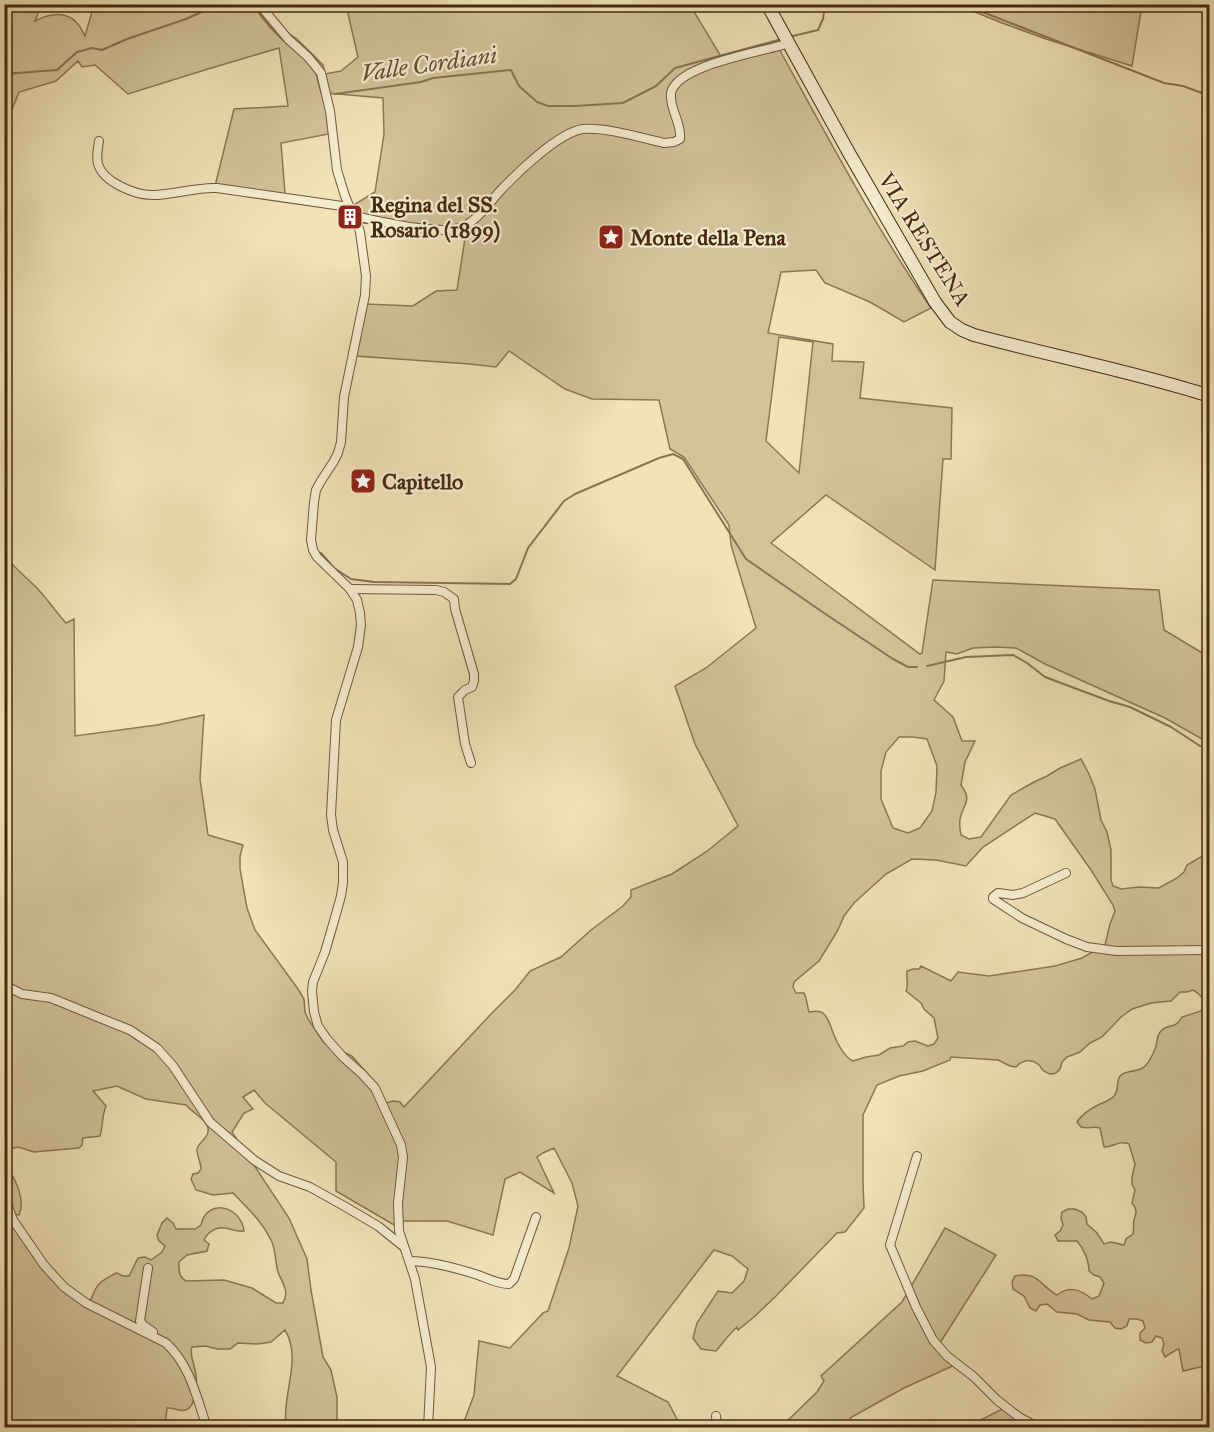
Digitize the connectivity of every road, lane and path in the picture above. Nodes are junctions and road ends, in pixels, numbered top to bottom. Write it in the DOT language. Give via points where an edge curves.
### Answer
graph roads {
  1 [pos="259,4"];
  2 [pos="767,4"];
  3 [pos="789,43"];
  4 [pos="99,141"];
  5 [pos="349,207"];
  6 [pos="355,216"];
  7 [pos="1209,396"];
  8 [pos="350,589"];
  9 [pos="471,763"];
  10 [pos="1066,873"];
  11 [pos="4,887"];
  12 [pos="4,905"];
  13 [pos="1209,950"];
  14 [pos="4,986"];
  15 [pos="917,1156"];
  16 [pos="4,1196"];
  17 [pos="537,1217"];
  18 [pos="404,1247"];
  19 [pos="410,1261"];
  20 [pos="147,1268"];
  21 [pos="165,1343"];
  22 [pos="716,1416"];
  23 [pos="207,1428"];
  24 [pos="428,1428"];
  25 [pos="717,1428"];
  26 [pos="1039,1428"];
  1 -- 5 [label="street" via="321,73 337,171"];
  2 -- 3 [label="street, VIA RESTENA"];
  3 -- 6 [label="street" via="688,74 671,94 680,139 664,143 607,130 576,130 553,143 461,228 439,230"];
  3 -- 7 [label="street, VIA RESTENA" via="923,283 950,322 974,335"];
  4 -- 5 [label="street" via="97,159 102,173 116,184 139,193 159,195 206,187"];
  5 -- 6 [label="street"];
  6 -- 8 [label="street" via="366,276 365,295 347,377 339,453 316,490 311,528 317,557"];
  8 -- 9 [label="street" via="436,590 454,599 474,674 472,687 458,697"];
  8 -- 18 [label="street" via="357,600 361,625 336,720 331,815 343,862 342,890 313,982 312,1001 318,1026 375,1088 401,1145 398,1203"];
  10 -- 13 [label="street" via="1023,893 998,893 993,899 1022,918 1088,947 1116,951"];
  11 -- 12 [label="street"];
  14 -- 18 [label="street" via="21,994 51,998 130,1030 157,1048 210,1122 254,1160 344,1206"];
  15 -- 26 [label="street" via="890,1245 916,1307 933,1340 947,1356 997,1400"];
  16 -- 21 [label="street" via="13,1220 64,1287 86,1303"];
  17 -- 19 [label="street" via="510,1284 446,1266"];
  18 -- 19 [label="street"];
  19 -- 24 [label="street" via="431,1367"];
  20 -- 21 [label="street" via="140,1321"];
  21 -- 23 [label="street" via="181,1359"];
  22 -- 25 [label="street"];
}
